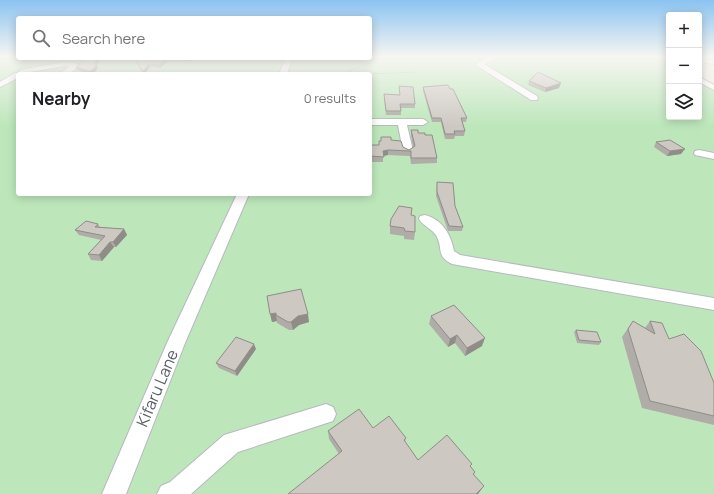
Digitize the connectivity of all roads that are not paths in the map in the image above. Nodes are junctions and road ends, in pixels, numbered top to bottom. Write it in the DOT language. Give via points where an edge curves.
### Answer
graph roads {
  1 [pos="10,80"];
  2 [pos="505,80"];
  3 [pos="702,81"];
  4 [pos="16,85"];
  5 [pos="0,86"];
  6 [pos="714,88"];
  7 [pos="534,98"];
  8 [pos="372,122"];
  9 [pos="402,122"];
  10 [pos="423,122"];
  11 [pos="408,151"];
  12 [pos="699,153"];
  13 [pos="714,156"];
  14 [pos="242,196"];
  15 [pos="425,219"];
  16 [pos="714,304"];
  17 [pos="326,414"];
  18 [pos="114,494"];
  19 [pos="169,494"];
  1 -- 5 [label="street"];
  2 -- 7 [label="street"];
  3 -- 6 [label="street"];
  4 -- 5 [label="street"];
  8 -- 9 [label="street"];
  9 -- 10 [label="street"];
  9 -- 11 [label="street"];
  12 -- 13 [label="street"];
  14 -- 18 [label="street, Kifaru Lane" via="147,410"];
  15 -- 16 [label="street" via="442,234 446,242 446,252 457,260"];
  17 -- 19 [label="street" via="232,443 177,491"];
}
